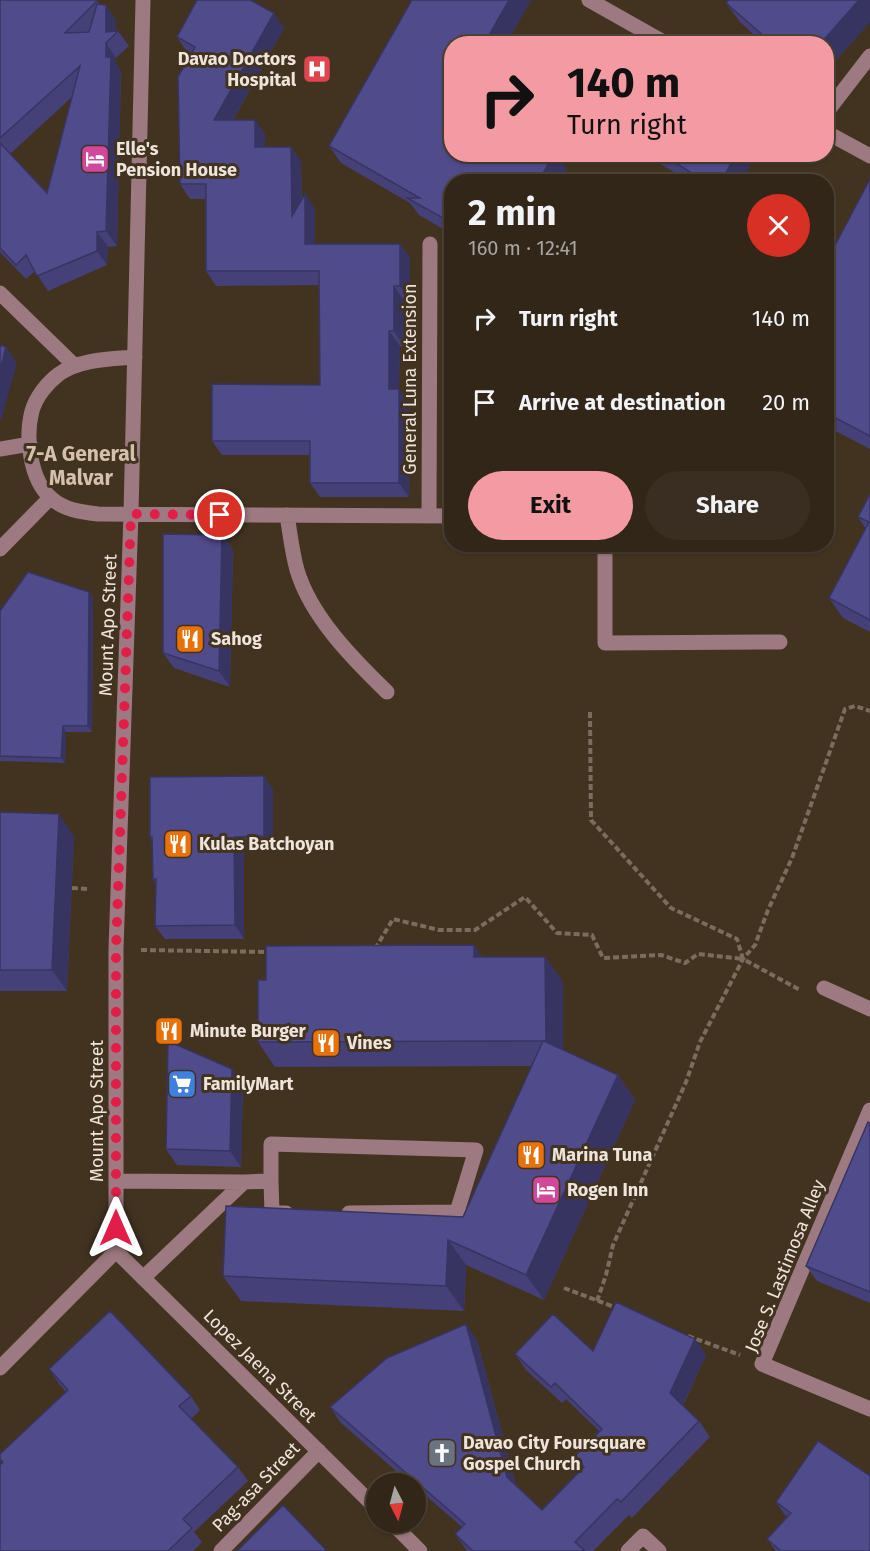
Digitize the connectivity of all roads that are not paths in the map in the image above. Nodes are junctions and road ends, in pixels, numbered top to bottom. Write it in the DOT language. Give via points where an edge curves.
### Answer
graph roads {
  1 [pos="143,0"];
  2 [pos="589,0"];
  3 [pos="653,36"];
  4 [pos="870,56"];
  5 [pos="834,103"];
  6 [pos="834,136"];
  7 [pos="870,156"];
  8 [pos="430,243"];
  9 [pos="0,293"];
  10 [pos="135,357"];
  11 [pos="75,366"];
  12 [pos="30,444"];
  13 [pos="0,449"];
  14 [pos="50,498"];
  15 [pos="131,514"];
  16 [pos="287,515"];
  17 [pos="429,516"];
  18 [pos="444,516"];
  19 [pos="0,549"];
  20 [pos="605,552"];
  21 [pos="780,642"];
  22 [pos="387,692"];
  23 [pos="824,988"];
  24 [pos="870,1009"];
  25 [pos="870,1110"];
  26 [pos="116,1181"];
  27 [pos="271,1181"];
  28 [pos="244,1182"];
  29 [pos="307,1213"];
  30 [pos="330,1213"];
  31 [pos="116,1251"];
  32 [pos="143,1278"];
  33 [pos="0,1368"];
  34 [pos="870,1409"];
  35 [pos="318,1451"];
  36 [pos="366,1498"];
  37 [pos="402,1533"];
  38 [pos="221,1551"];
  39 [pos="420,1551"];
  40 [pos="628,1551"];
  41 [pos="659,1551"];
  1 -- 10 [label="street, Mount Apo Street"];
  2 -- 3 [label="street"];
  4 -- 5 [label="street"];
  6 -- 7 [label="street"];
  8 -- 17 [label="street, General Luna Extension"];
  9 -- 11 [label="street"];
  10 -- 11 [label="street"];
  10 -- 15 [label="street, Mount Apo Street"];
  11 -- 12 [label="street" via="59,374 38,396 32,411"];
  12 -- 13 [label="street"];
  12 -- 14 [label="street" via="38,482"];
  14 -- 15 [label="street" via="62,507 80,512"];
  14 -- 19 [label="street"];
  15 -- 16 [label="street"];
  15 -- 26 [label="street, Mount Apo Street" via="116,950"];
  16 -- 17 [label="street"];
  16 -- 22 [label="street" via="297,570 308,595 344,648"];
  17 -- 18 [label="street"];
  20 -- 21 [label="street" via="605,643"];
  23 -- 24 [label="street"];
  25 -- 34 [label="street, Jose S. Lastimosa Alley" via="762,1364"];
  26 -- 28 [label="street"];
  26 -- 31 [label="street, Mount Apo Street"];
  27 -- 28 [label="street"];
  27 -- 29 [label="street" via="272,1213"];
  27 -- 30 [label="street" via="272,1144 477,1150 457,1212"];
  28 -- 32 [label="street"];
  31 -- 32 [label="street, Lopez Jaena Street"];
  31 -- 33 [label="street"];
  32 -- 35 [label="street, Lopez Jaena Street"];
  35 -- 36 [label="street, Lopez Jaena Street"];
  35 -- 38 [label="street, Pag-asa Street"];
  37 -- 39 [label="street"];
  40 -- 41 [label="street" via="643,1536"];
}
